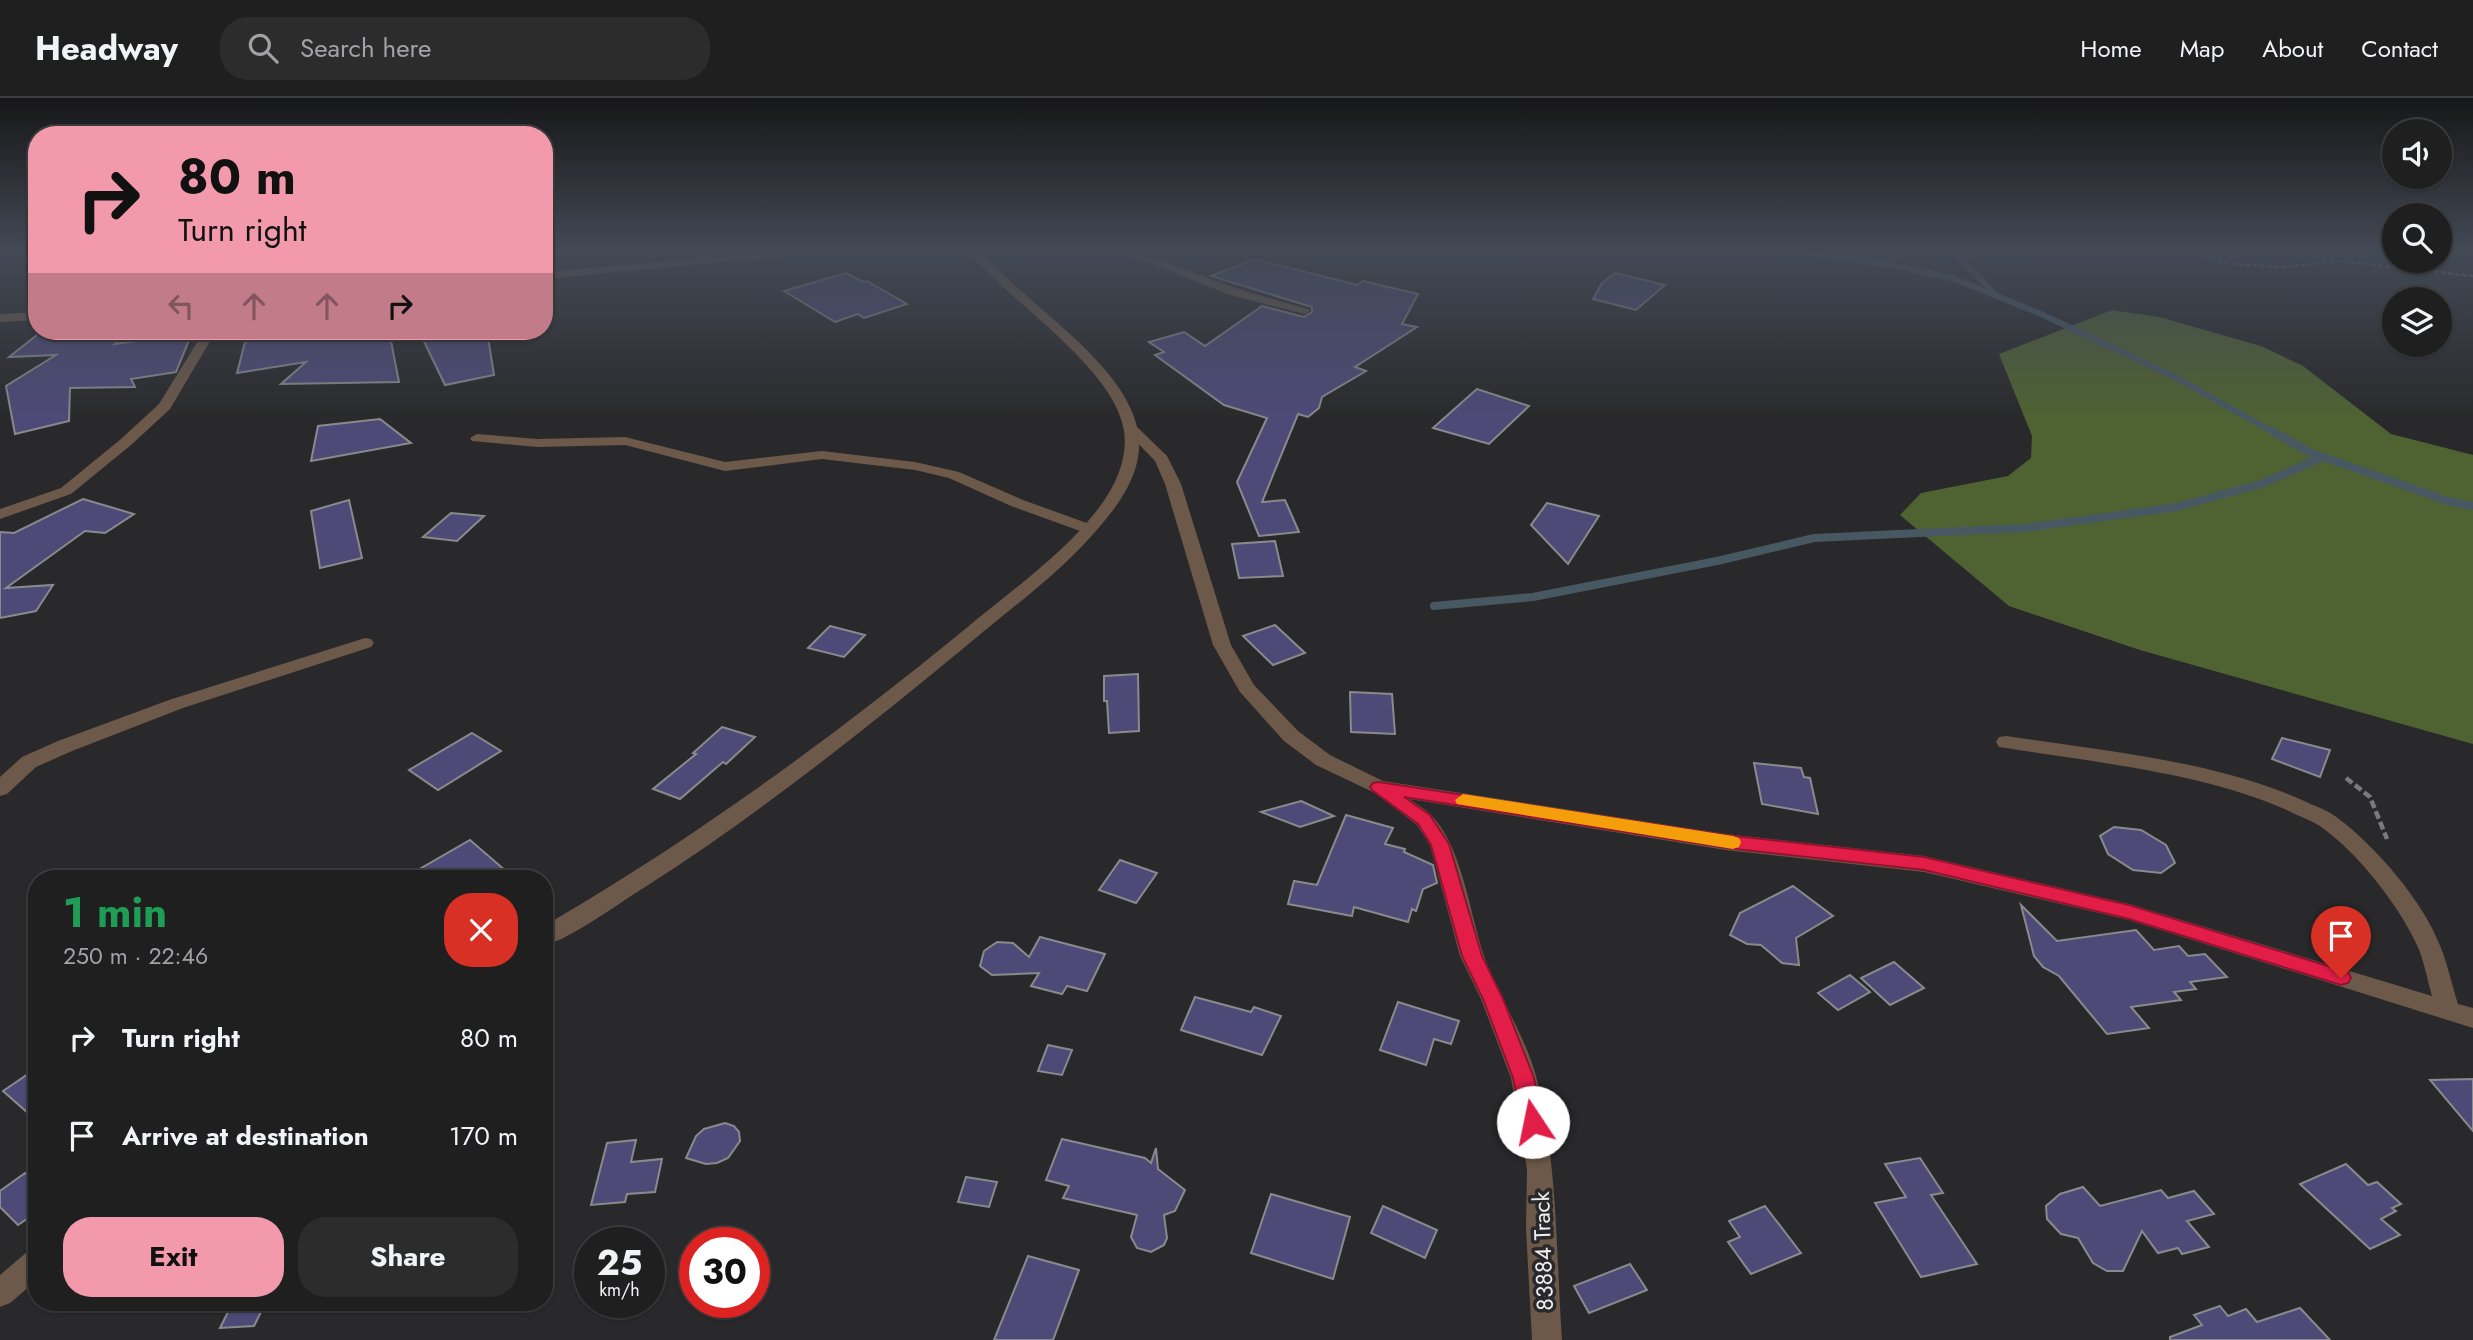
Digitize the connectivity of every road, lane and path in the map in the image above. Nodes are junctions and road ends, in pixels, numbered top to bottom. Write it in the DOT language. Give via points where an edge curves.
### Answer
graph roads {
  1 [pos="1034,308"];
  2 [pos="1298,308"];
  3 [pos="1306,310"];
  4 [pos="28,316"];
  5 [pos="0,318"];
  6 [pos="204,340"];
  7 [pos="1131,429"];
  8 [pos="477,438"];
  9 [pos="0,514"];
  10 [pos="1088,528"];
  11 [pos="365,643"];
  12 [pos="2006,742"];
  13 [pos="1379,787"];
  14 [pos="0,789"];
  15 [pos="553,932"];
  16 [pos="2448,1010"];
  17 [pos="2473,1018"];
  18 [pos="28,1270"];
  19 [pos="0,1293"];
  20 [pos="1547,1340"];
  1 -- 7 [label="street" via="1096,366 1112,387"];
  2 -- 3 [label="street"];
  4 -- 5 [label="street"];
  6 -- 9 [label="street" via="165,406 126,442 66,491"];
  7 -- 10 [label="street" via="1127,472"];
  7 -- 13 [label="street" via="1162,459 1222,645 1247,688 1291,736 1323,760"];
  8 -- 10 [label="street" via="537,443 625,441 725,467 822,455 915,466 954,475"];
  10 -- 15 [label="street" via="945,654 791,777 627,890"];
  11 -- 14 [label="street" via="65,746 29,762"];
  12 -- 16 [label="street" via="2225,782 2276,797 2326,820 2361,850 2408,908 2429,946"];
  13 -- 16 [label="street" via="1726,842 1924,864 2129,912"];
  13 -- 20 [label="street, 83884 Track" via="1424,820 1440,844 1469,947 1524,1078 1540,1169"];
  16 -- 17 [label="street"];
  18 -- 19 [label="street"];
}
